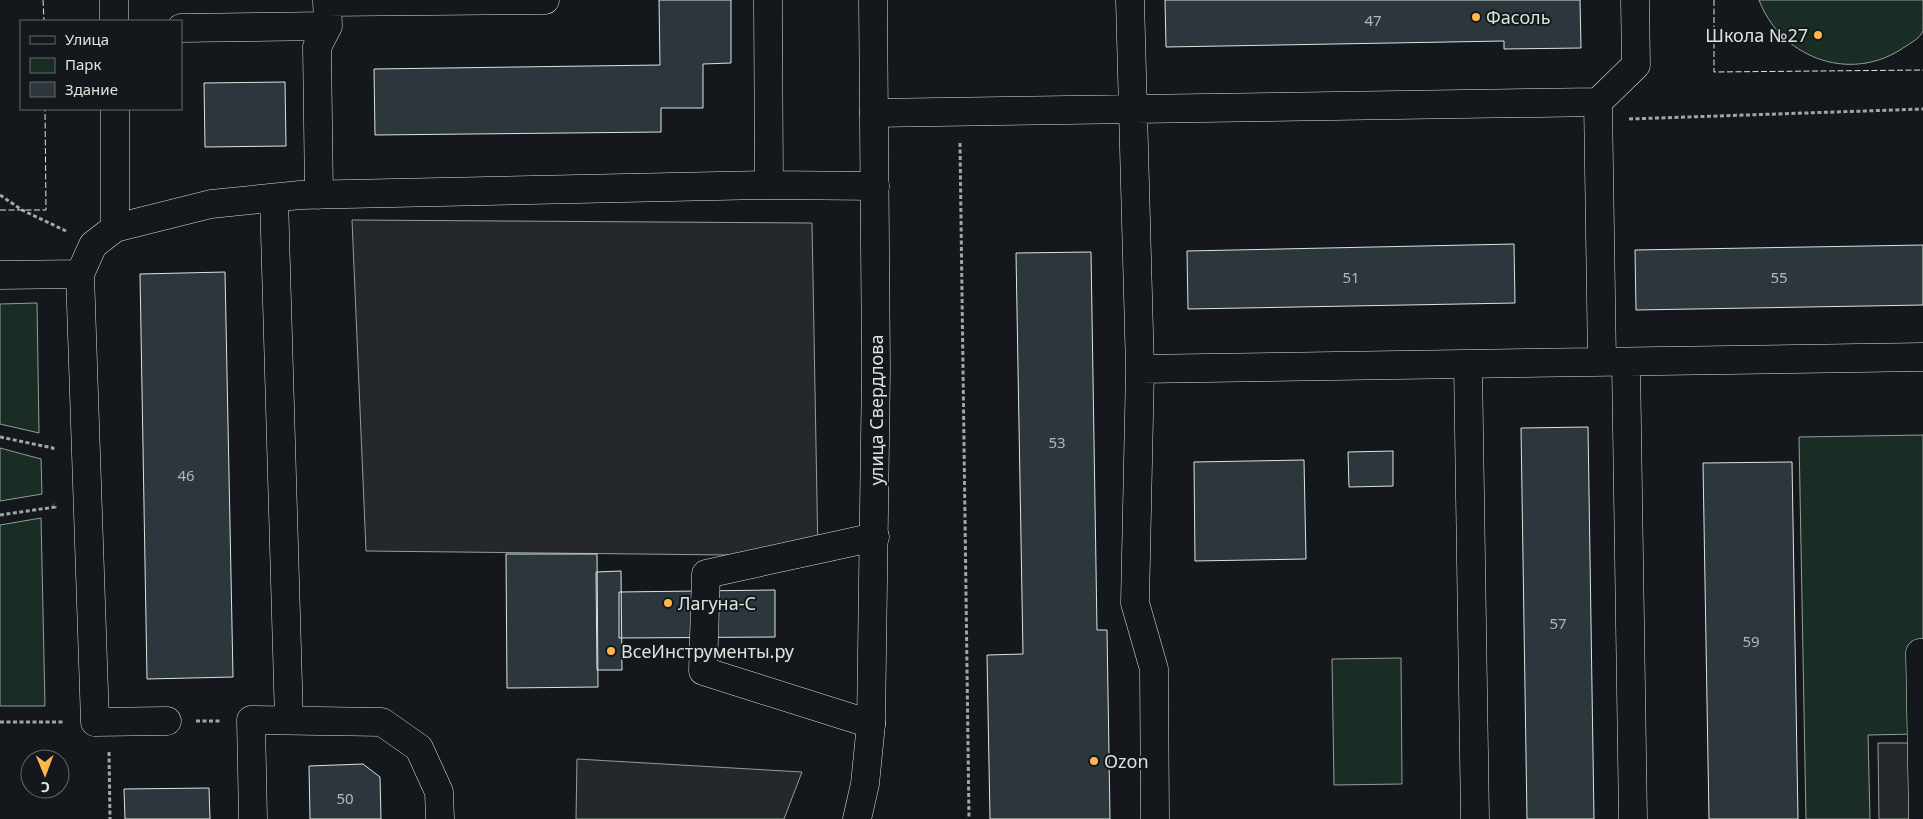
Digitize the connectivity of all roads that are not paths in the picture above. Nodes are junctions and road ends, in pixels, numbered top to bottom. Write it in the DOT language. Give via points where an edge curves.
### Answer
graph roads {
  1 [pos="114,0"];
  2 [pos="545,0"];
  3 [pos="768,0"];
  4 [pos="874,0"];
  5 [pos="1130,0"];
  6 [pos="1635,0"];
  7 [pos="327,10"];
  8 [pos="114,20"];
  9 [pos="182,28"];
  10 [pos="115,110"];
  11 [pos="1131,110"];
  12 [pos="1598,111"];
  13 [pos="874,113"];
  14 [pos="769,185"];
  15 [pos="875,186"];
  16 [pos="319,195"];
  17 [pos="274,198"];
  18 [pos="115,228"];
  19 [pos="80,274"];
  20 [pos="0,275"];
  21 [pos="1923,357"];
  22 [pos="1614,362"];
  23 [pos="1468,365"];
  24 [pos="1140,370"];
  25 [pos="875,537"];
  26 [pos="1923,653"];
  27 [pos="289,720"];
  28 [pos="167,721"];
  29 [pos="871,724"];
  30 [pos="253,819"];
  31 [pos="440,819"];
  32 [pos="857,819"];
  33 [pos="1155,819"];
  34 [pos="1475,819"];
  35 [pos="1633,819"];
  36 [pos="1923,819"];
  1 -- 8 [label="main road"];
  2 -- 7 [label="main road"];
  3 -- 14 [label="main road"];
  4 -- 13 [label="main road, улица Свердлова"];
  5 -- 11 [label="main road"];
  6 -- 12 [label="main road" via="1636,64"];
  7 -- 9 [label="main road"];
  7 -- 16 [label="main road" via="317,47"];
  10 -- 18 [label="main road"];
  11 -- 12 [label="main road"];
  11 -- 13 [label="main road"];
  11 -- 24 [label="main road"];
  12 -- 22 [label="main road"];
  13 -- 15 [label="main road, улица Свердлова"];
  14 -- 15 [label="main road"];
  14 -- 16 [label="main road"];
  15 -- 25 [label="main road, улица Свердлова"];
  16 -- 17 [label="main road"];
  17 -- 18 [label="main road" via="211,204"];
  17 -- 27 [label="main road"];
  18 -- 19 [label="main road" via="93,245"];
  19 -- 20 [label="main road"];
  19 -- 28 [label="main road" via="102,722"];
  21 -- 22 [label="main road"];
  22 -- 23 [label="main road"];
  22 -- 35 [label="main road"];
  23 -- 24 [label="main road"];
  23 -- 34 [label="main road"];
  24 -- 33 [label="main road" via="1135,603 1154,669"];
  25 -- 29 [label="main road, улица Свердлова"];
  25 -- 29 [label="main road" via="706,574 704,670"];
  26 -- 36 [label="main road" via="1920,653"];
  27 -- 30 [label="main road" via="251,720"];
  27 -- 31 [label="main road" via="382,722 419,748 439,792"];
  29 -- 32 [label="main road, улица Свердлова" via="865,784"];
}
